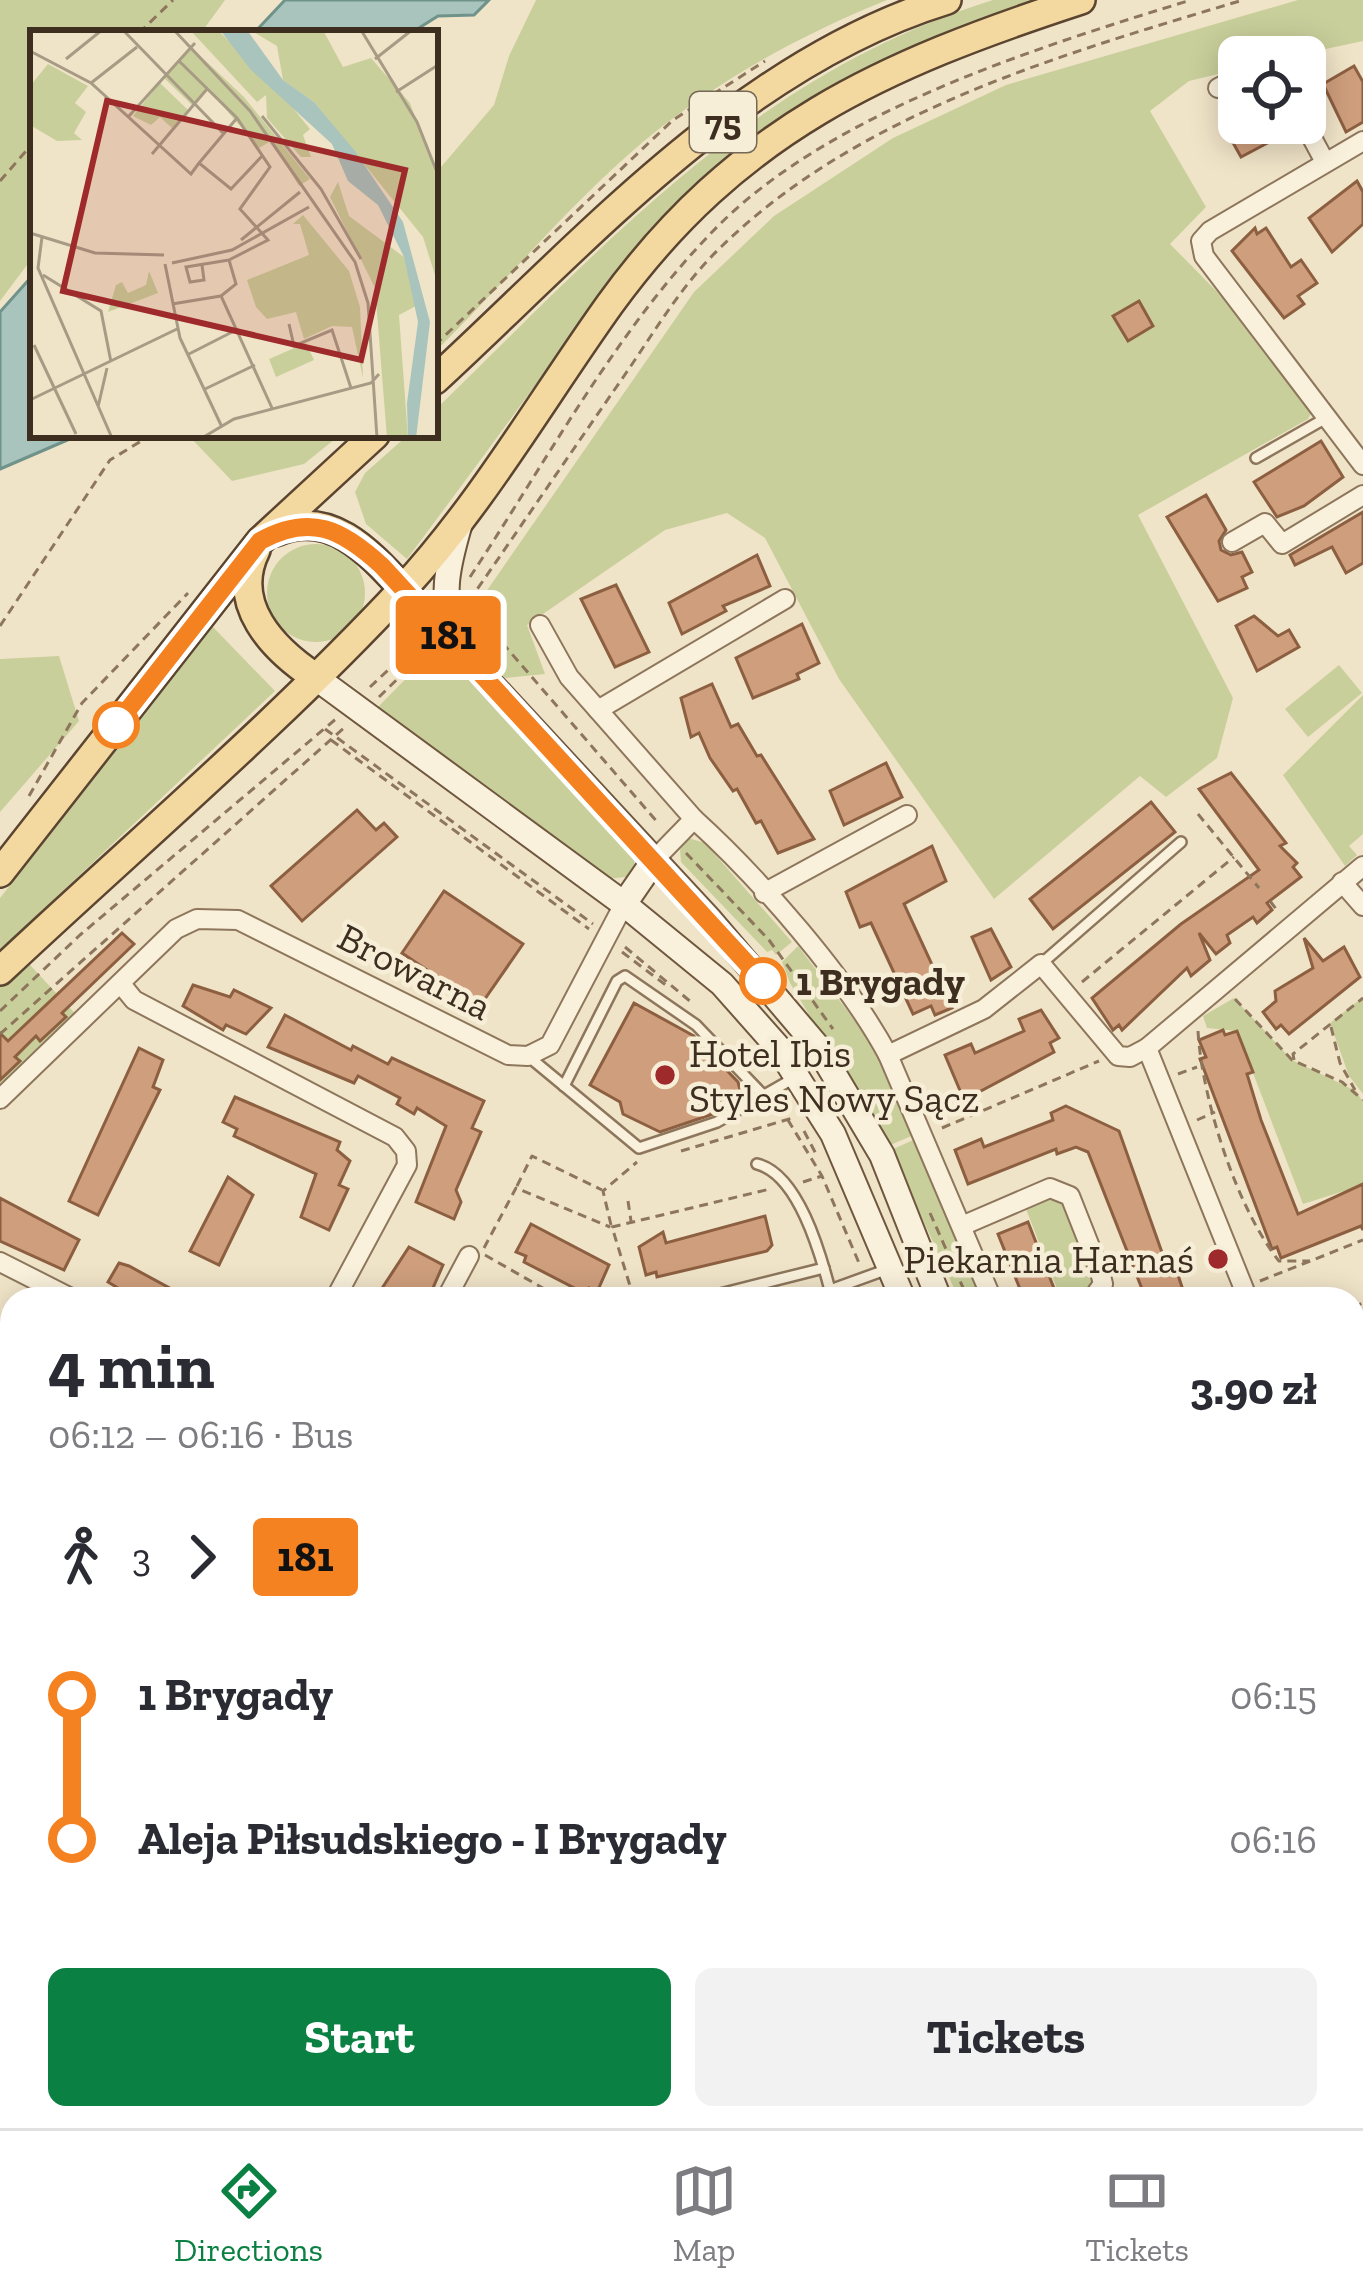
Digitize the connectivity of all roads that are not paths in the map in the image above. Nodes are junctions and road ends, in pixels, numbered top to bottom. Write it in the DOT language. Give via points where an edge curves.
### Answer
graph roads {
  1 [pos="947,0"];
  2 [pos="1081,0"];
  3 [pos="1362,142"];
  4 [pos="1315,144"];
  5 [pos="1325,162"];
  6 [pos="438,377"];
  7 [pos="1326,418"];
  8 [pos="372,438"];
  9 [pos="1256,458"];
  10 [pos="1363,465"];
  11 [pos="1363,495"];
  12 [pos="463,513"];
  13 [pos="260,541"];
  14 [pos="1232,542"];
  15 [pos="403,589"];
  16 [pos="785,599"];
  17 [pos="540,626"];
  18 [pos="444,627"];
  19 [pos="315,677"];
  20 [pos="598,710"];
  21 [pos="907,815"];
  22 [pos="694,819"];
  23 [pos="1180,842"];
  24 [pos="655,860"];
  25 [pos="1363,866"];
  26 [pos="0,873"];
  27 [pos="1342,882"];
  28 [pos="764,893"];
  29 [pos="624,904"];
  30 [pos="1363,907"];
  31 [pos="1041,964"];
  32 [pos="0,971"];
  33 [pos="121,984"];
  34 [pos="1147,1048"];
  35 [pos="887,1055"];
  36 [pos="528,1056"];
  37 [pos="797,1076"];
  38 [pos="564,1086"];
  39 [pos="769,1097"];
  40 [pos="0,1099"];
  41 [pos="757,1164"];
  42 [pos="964,1225"];
  43 [pos="469,1256"];
  44 [pos="0,1262"];
  45 [pos="893,1267"];
  46 [pos="824,1268"];
  47 [pos="30,1287"];
  48 [pos="341,1287"];
  49 [pos="452,1287"];
  50 [pos="748,1287"];
  51 [pos="829,1287"];
  52 [pos="847,1287"];
  53 [pos="899,1287"];
  54 [pos="934,1287"];
  55 [pos="987,1287"];
  56 [pos="1101,1287"];
  57 [pos="1243,1287"];
  1 -- 6 [label="main road, 75" via="834,47 748,103 672,161"];
  2 -- 12 [label="main road, 75" via="860,83 707,192 611,304"];
  3 -- 5 [label="street"];
  4 -- 5 [label="street"];
  5 -- 7 [label="street" via="1201,241 1204,256"];
  7 -- 9 [label="lane"];
  7 -- 10 [label="street"];
  8 -- 13 [label="main road"];
  11 -- 14 [label="street" via="1282,544 1265,523"];
  12 -- 15 [label="main road, 75"];
  12 -- 18 [label="street" via="447,569"];
  13 -- 15 [label="main road" via="320,524 359,546"];
  13 -- 19 [label="main road" via="250,604 270,639"];
  13 -- 26 [label="main road"];
  15 -- 18 [label="street"];
  15 -- 19 [label="main road, 75"];
  16 -- 20 [label="street"];
  17 -- 20 [label="street"];
  18 -- 24 [label="street"];
  19 -- 29 [label="street"];
  19 -- 32 [label="main road, 75"];
  20 -- 22 [label="street"];
  21 -- 28 [label="street"];
  22 -- 24 [label="street"];
  22 -- 28 [label="street"];
  23 -- 31 [label="lane"];
  24 -- 29 [label="street"];
  24 -- 54 [label="street" via="817,1046 882,1155"];
  25 -- 27 [label="street"];
  27 -- 30 [label="street"];
  27 -- 34 [label="street"];
  28 -- 35 [label="street" via="866,1015"];
  29 -- 36 [label="street, Browarna" via="550,1045"];
  29 -- 37 [label="street" via="722,984"];
  31 -- 34 [label="street" via="1118,1056"];
  31 -- 35 [label="street" via="984,1009"];
  33 -- 36 [label="street, Browarna" via="176,929 197,919 238,920 508,1055"];
  33 -- 40 [label="street, Browarna"];
  33 -- 48 [label="street" via="134,1000 395,1137 406,1151 406,1165"];
  34 -- 57 [label="street"];
  35 -- 42 [label="street"];
  36 -- 38 [label="lane"];
  37 -- 39 [label="lane"];
  37 -- 45 [label="street" via="850,1167"];
  38 -- 39 [label="lane" via="639,1148"];
  38 -- 39 [label="lane" via="626,976 696,1024"];
  41 -- 46 [label="lane" via="786,1186"];
  42 -- 55 [label="street"];
  42 -- 56 [label="street" via="1050,1188 1063,1190"];
  43 -- 49 [label="street"];
  44 -- 47 [label="street"];
  45 -- 52 [label="lane"];
  45 -- 53 [label="street"];
  46 -- 50 [label="lane"];
  46 -- 51 [label="lane"];
}
